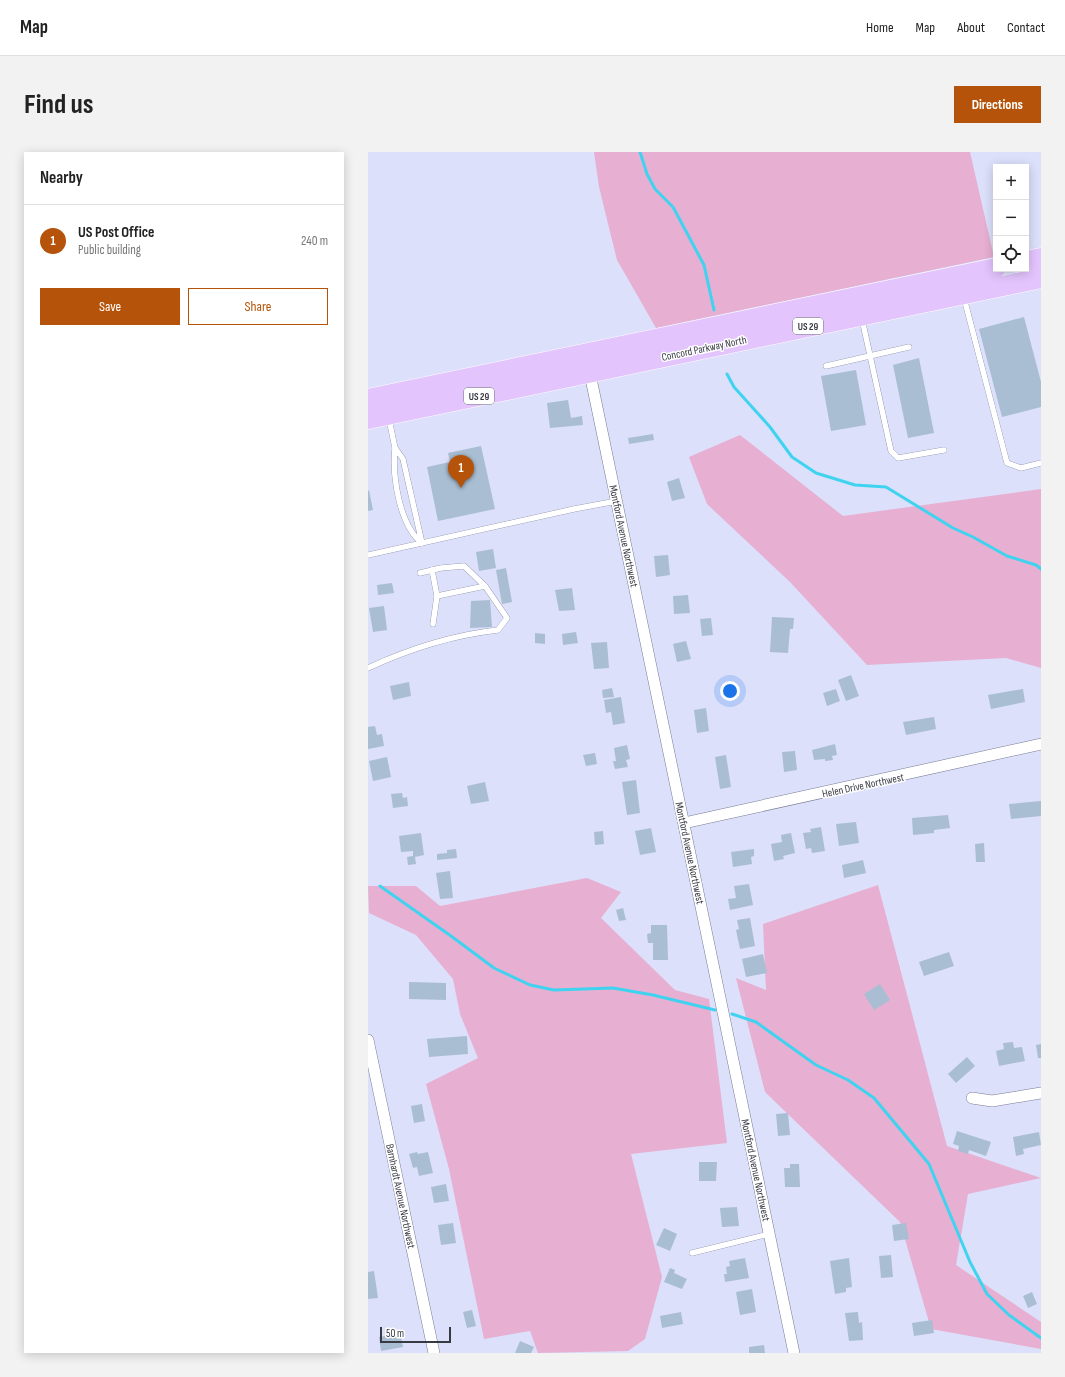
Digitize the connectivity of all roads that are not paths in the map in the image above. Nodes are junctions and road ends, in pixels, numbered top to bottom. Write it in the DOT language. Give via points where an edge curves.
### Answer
graph roads {
  1 [pos="1041,258"];
  2 [pos="1029,260"];
  3 [pos="993,269"];
  4 [pos="1041,278"];
  5 [pos="963,294"];
  6 [pos="860,306"];
  7 [pos="909,347"];
  8 [pos="586,353"];
  9 [pos="870,356"];
  10 [pos="826,366"];
  11 [pos="590,373"];
  12 [pos="368,399"];
  13 [pos="388,414"];
  14 [pos="368,419"];
  15 [pos="395,448"];
  16 [pos="944,450"];
  17 [pos="1041,464"];
  18 [pos="617,501"];
  19 [pos="422,543"];
  20 [pos="368,555"];
  21 [pos="432,570"];
  22 [pos="420,574"];
  23 [pos="485,586"];
  24 [pos="437,596"];
  25 [pos="433,624"];
  26 [pos="368,668"];
  27 [pos="1041,744"];
  28 [pos="684,823"];
  29 [pos="368,1040"];
  30 [pos="1041,1093"];
  31 [pos="972,1098"];
  32 [pos="769,1234"];
  33 [pos="692,1253"];
  34 [pos="434,1353"];
  35 [pos="794,1353"];
  1 -- 2 [label="highway"];
  3 -- 6 [label="highway, Concord Parkway North / US 29"];
  4 -- 5 [label="highway, Concord Parkway North / US 29"];
  5 -- 6 [label="highway, Concord Parkway North / US 29"];
  5 -- 17 [label="lane" via="1007,463 1021,468"];
  6 -- 8 [label="highway, Concord Parkway North / US 29"];
  6 -- 9 [label="lane"];
  6 -- 11 [label="highway, Concord Parkway North / US 29"];
  7 -- 9 [label="lane"];
  8 -- 11 [label="street, Montford Avenue Northwest"];
  8 -- 12 [label="highway, Concord Parkway North / US 29"];
  9 -- 10 [label="lane"];
  9 -- 16 [label="lane" via="891,451 898,458"];
  11 -- 13 [label="highway, Concord Parkway North / US 29"];
  11 -- 18 [label="street, Montford Avenue Northwest"];
  13 -- 14 [label="highway, Concord Parkway North / US 29"];
  13 -- 15 [label="lane"];
  15 -- 19 [label="lane" via="403,459"];
  15 -- 19 [label="lane" via="393,463 403,514 411,531"];
  18 -- 19 [label="lane"];
  18 -- 28 [label="street, Montford Avenue Northwest"];
  19 -- 20 [label="lane"];
  21 -- 22 [label="lane"];
  21 -- 23 [label="lane" via="464,566"];
  21 -- 24 [label="lane"];
  23 -- 24 [label="lane"];
  23 -- 26 [label="lane" via="507,618 498,630 468,634 397,654"];
  24 -- 25 [label="lane"];
  27 -- 28 [label="street, Helen Drive Northwest"];
  28 -- 32 [label="street, Montford Avenue Northwest"];
  29 -- 34 [label="street, Barnhardt Avenue Northwest"];
  30 -- 31 [label="street" via="992,1101"];
  32 -- 33 [label="lane"];
  32 -- 35 [label="street, Montford Avenue Northwest"];
}
